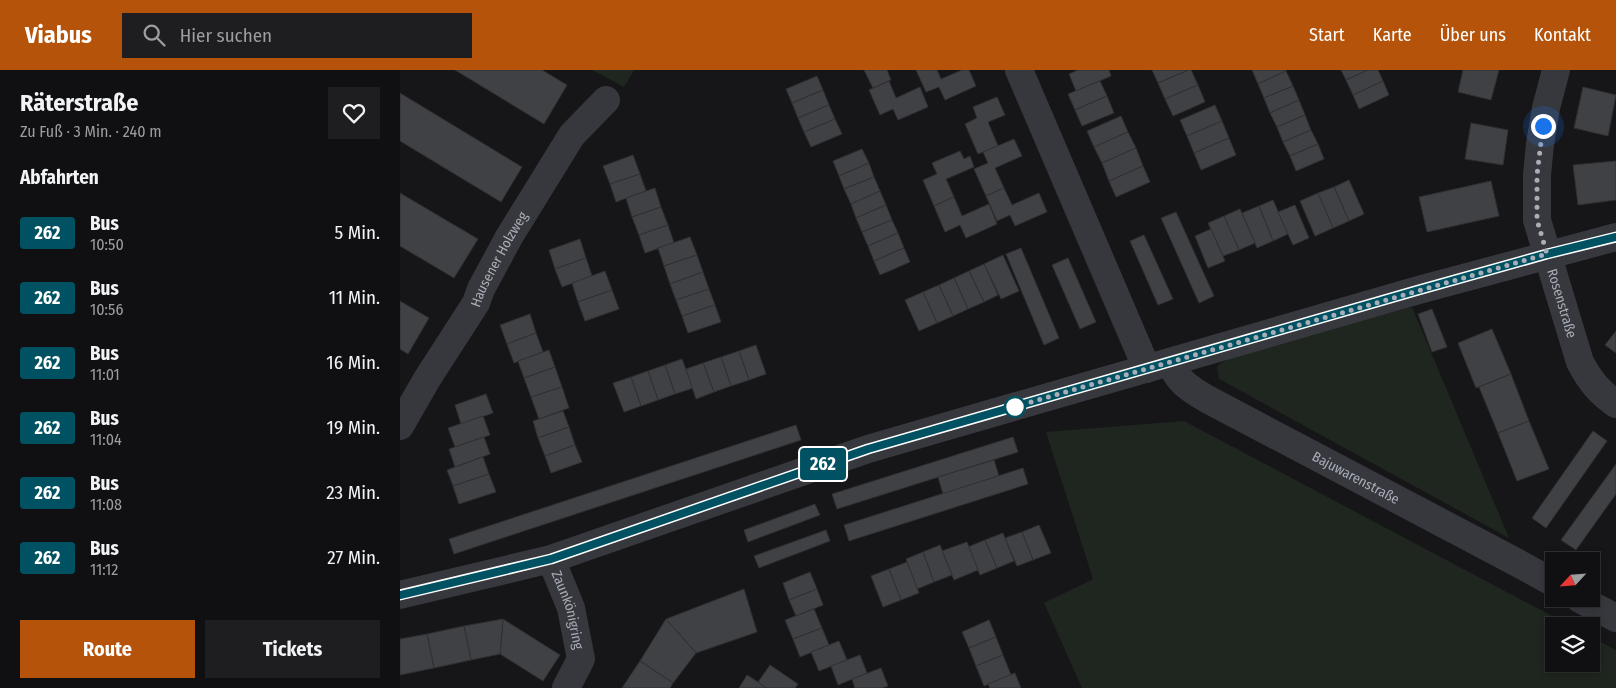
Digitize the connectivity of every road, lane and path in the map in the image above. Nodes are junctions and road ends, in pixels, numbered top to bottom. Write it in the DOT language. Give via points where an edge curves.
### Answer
graph roads {
  1 [pos="1019,70"];
  2 [pos="1556,70"];
  3 [pos="606,100"];
  4 [pos="1616,237"];
  5 [pos="1547,254"];
  6 [pos="1158,366"];
  7 [pos="1616,404"];
  8 [pos="400,426"];
  9 [pos="551,559"];
  10 [pos="1545,579"];
  11 [pos="400,595"];
  12 [pos="1597,608"];
  13 [pos="1616,618"];
  14 [pos="566,688"];
  1 -- 6 [label="street, Bajuwarenstraße"];
  2 -- 5 [label="street, Rosenstraße" via="1546,108 1537,175 1537,220"];
  3 -- 8 [label="street, Hausener Holzweg" via="572,135 509,237 476,303"];
  4 -- 5 [label="street"];
  5 -- 6 [label="street"];
  5 -- 7 [label="street, Rosenstraße" via="1580,362 1589,380"];
  6 -- 9 [label="street" via="868,449"];
  6 -- 10 [label="street, Bajuwarenstraße" via="1176,375 1183,384 1207,399"];
  9 -- 11 [label="street"];
  9 -- 14 [label="street, Zaunkönigring" via="570,608 581,659"];
  12 -- 13 [label="street"];
}
